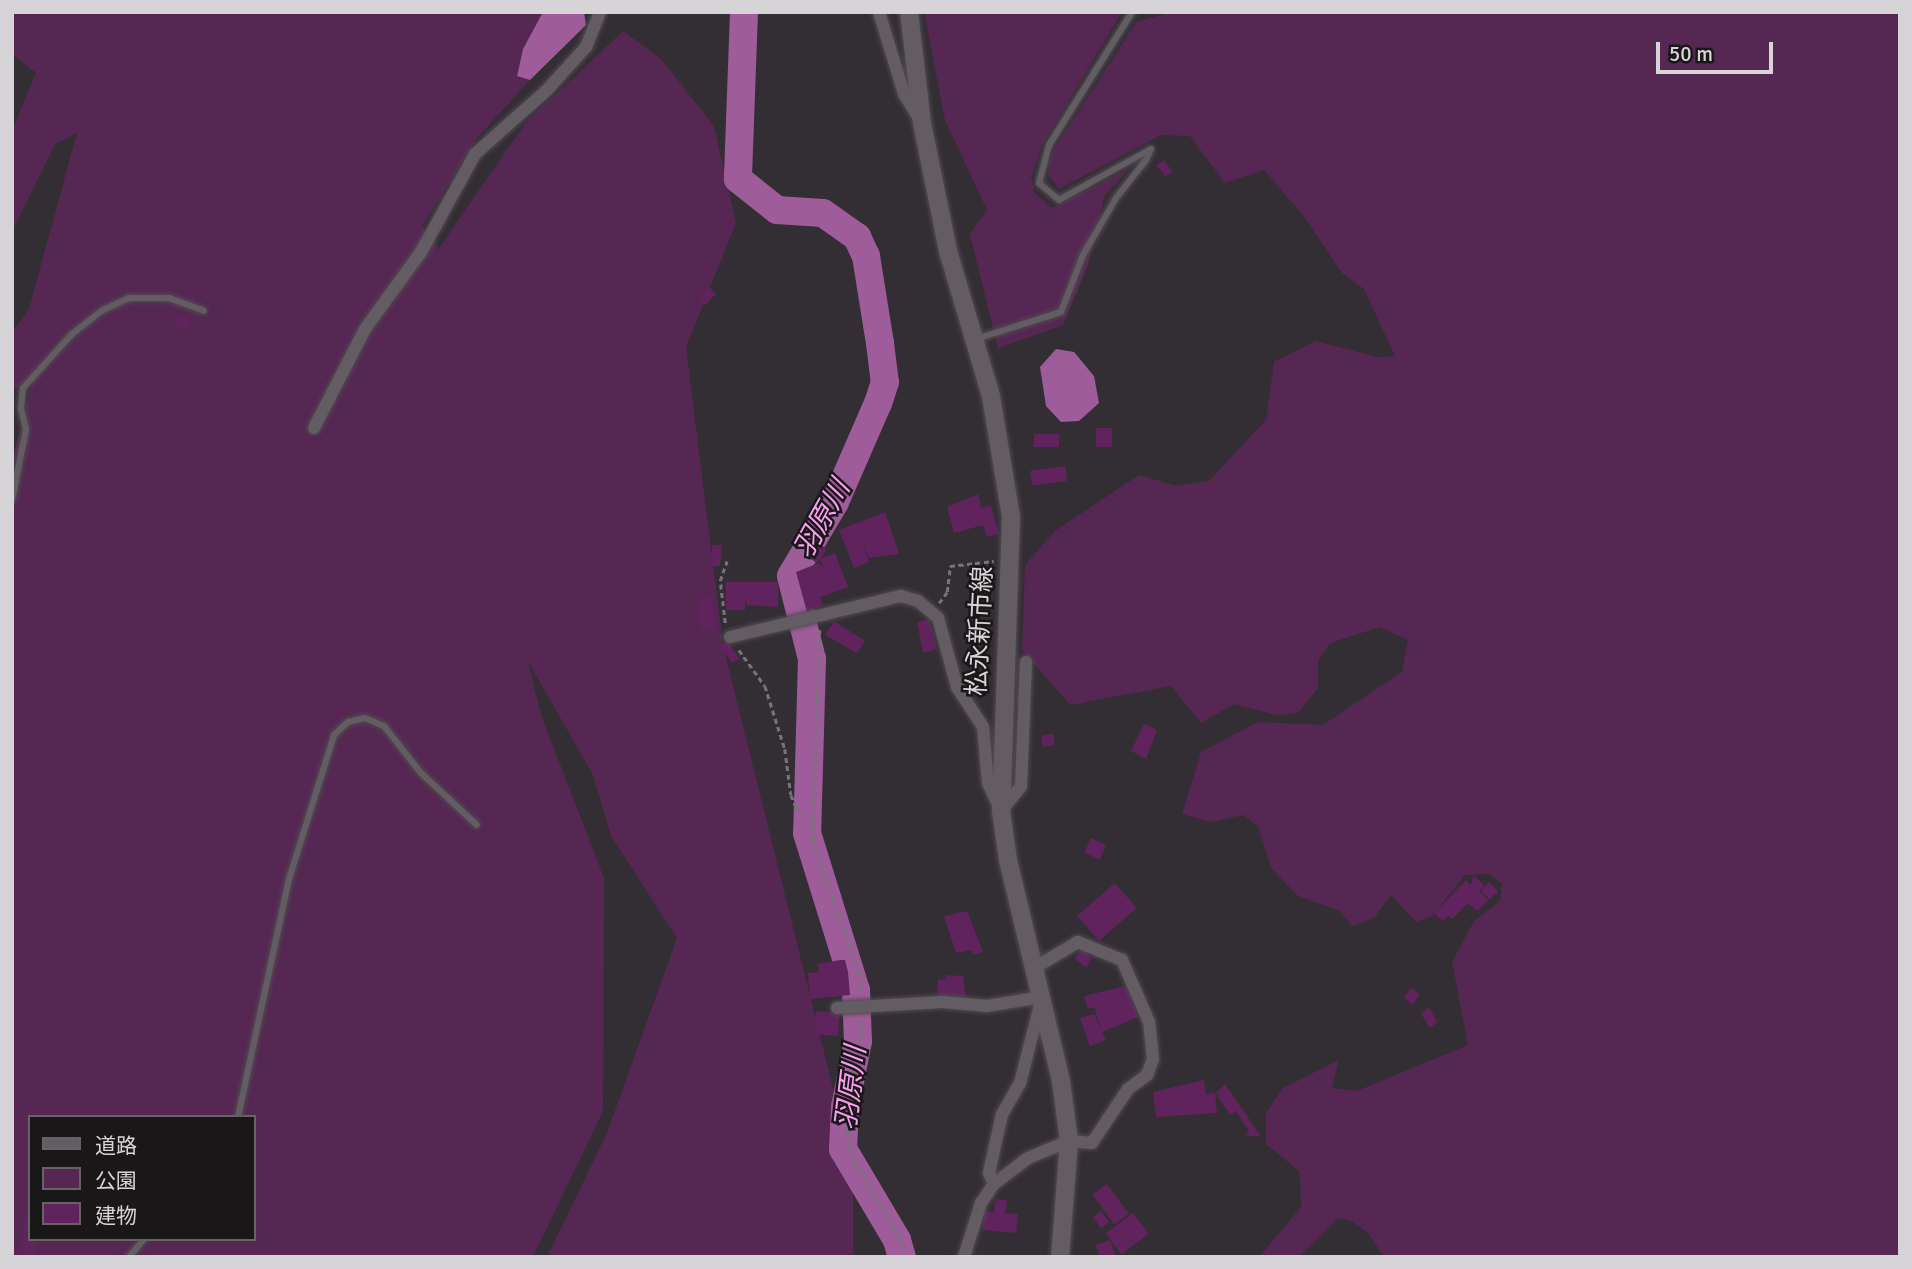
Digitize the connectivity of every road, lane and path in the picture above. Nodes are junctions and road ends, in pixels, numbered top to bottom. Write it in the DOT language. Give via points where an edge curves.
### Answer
graph roads {
  1 [pos="600,12"];
  2 [pos="879,12"];
  3 [pos="909,12"];
  4 [pos="1132,12"];
  5 [pos="922,123"];
  6 [pos="204,311"];
  7 [pos="974,340"];
  8 [pos="314,428"];
  9 [pos="12,500"];
  10 [pos="727,561"];
  11 [pos="1011,561"];
  12 [pos="925,607"];
  13 [pos="820,616"];
  14 [pos="730,637"];
  15 [pos="1026,662"];
  16 [pos="1001,811"];
  17 [pos="813,822"];
  18 [pos="477,825"];
  19 [pos="1034,968"];
  20 [pos="1042,996"];
  21 [pos="836,1008"];
  22 [pos="864,1008"];
  23 [pos="238,1115"];
  24 [pos="1069,1141"];
  25 [pos="994,1184"];
  26 [pos="143,1241"];
  27 [pos="129,1257"];
  28 [pos="906,1257"];
  29 [pos="964,1257"];
  30 [pos="1060,1257"];
  1 -- 8 [label="street" via="586,47 547,90 475,154 421,252 365,329"];
  2 -- 5 [label="street" via="904,94"];
  3 -- 5 [label="main road, 松永新市線"];
  4 -- 7 [label="lane" via="1049,145 1040,183 1059,200 1151,149 1146,160 1116,198 1083,255 1061,312"];
  5 -- 7 [label="main road, 松永新市線" via="948,251"];
  6 -- 9 [label="lane" via="169,298 129,298 103,310 72,334 23,388 21,409 26,429"];
  7 -- 11 [label="main road, 松永新市線" via="991,396 1011,517"];
  10 -- 14 [label="path" via="720,581 720,608"];
  11 -- 12 [label="path" via="950,566 947,592 940,602"];
  11 -- 16 [label="main road, 松永新市線"];
  12 -- 13 [label="street" via="901,596"];
  12 -- 16 [label="street" via="938,618 957,687 983,727 988,783"];
  13 -- 14 [label="street"];
  13 -- 17 [label="path" via="820,728"];
  14 -- 17 [label="path" via="765,686 785,749 791,794 796,807"];
  15 -- 16 [label="street" via="1021,786"];
  16 -- 19 [label="main road, 松永新市線"];
  17 -- 22 [label="path" via="813,839 859,970"];
  18 -- 23 [label="lane" via="421,773 384,726 365,718 348,722 334,735 289,879"];
  19 -- 20 [label="main road, 松永新市線"];
  19 -- 24 [label="street" via="1078,942 1122,960 1149,1021 1153,1059 1147,1075 1128,1089 1092,1143"];
  20 -- 22 [label="street" via="987,1006 943,1002"];
  20 -- 24 [label="main road, 松永新市線"];
  20 -- 25 [label="street" via="1020,1083 1002,1114 989,1173"];
  21 -- 22 [label="street"];
  22 -- 28 [label="path" via="848,1132 854,1160 899,1235"];
  24 -- 25 [label="street" via="1028,1158"];
  24 -- 30 [label="main road, 松永新市線"];
  25 -- 29 [label="street" via="981,1203"];
  26 -- 27 [label="lane"];
}
